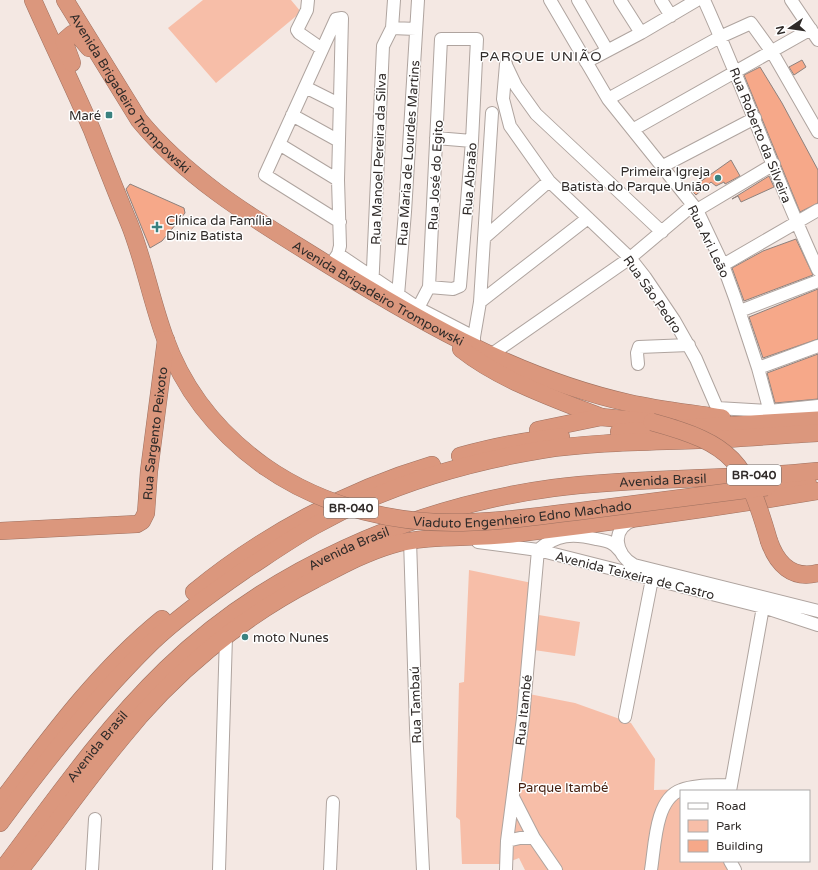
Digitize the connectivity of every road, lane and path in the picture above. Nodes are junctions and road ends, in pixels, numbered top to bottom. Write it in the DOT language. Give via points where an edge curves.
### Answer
graph roads {
  1 [pos="33,0"];
  2 [pos="66,0"];
  3 [pos="308,0"];
  4 [pos="394,0"];
  5 [pos="418,0"];
  6 [pos="550,0"];
  7 [pos="578,0"];
  8 [pos="620,0"];
  9 [pos="661,0"];
  10 [pos="697,0"];
  11 [pos="704,0"];
  12 [pos="791,0"];
  13 [pos="670,16"];
  14 [pos="392,28"];
  15 [pos="416,29"];
  16 [pos="810,29"];
  17 [pos="641,33"];
  18 [pos="720,37"];
  19 [pos="441,39"];
  20 [pos="818,40"];
  21 [pos="322,49"];
  22 [pos="607,50"];
  23 [pos="772,52"];
  24 [pos="586,62"];
  25 [pos="108,69"];
  26 [pos="736,72"];
  27 [pos="305,87"];
  28 [pos="608,100"];
  29 [pos="339,104"];
  30 [pos="492,113"];
  31 [pos="292,116"];
  32 [pos="755,118"];
  33 [pos="634,129"];
  34 [pos="818,132"];
  35 [pos="436,138"];
  36 [pos="472,140"];
  37 [pos="339,141"];
  38 [pos="279,144"];
  39 [pos="774,164"];
  40 [pos="663,166"];
  41 [pos="108,172"];
  42 [pos="338,180"];
  43 [pos="549,181"];
  44 [pos="695,207"];
  45 [pos="818,210"];
  46 [pos="588,218"];
  47 [pos="340,222"];
  48 [pos="796,223"];
  49 [pos="662,232"];
  50 [pos="484,238"];
  51 [pos="630,258"];
  52 [pos="334,260"];
  53 [pos="723,265"];
  54 [pos="818,270"];
  55 [pos="818,281"];
  56 [pos="373,285"];
  57 [pos="429,287"];
  58 [pos="398,301"];
  59 [pos="480,302"];
  60 [pos="418,308"];
  61 [pos="740,312"];
  62 [pos="444,333"];
  63 [pos="166,340"];
  64 [pos="474,342"];
  65 [pos="688,345"];
  66 [pos="818,346"];
  67 [pos="492,354"];
  68 [pos="638,364"];
  69 [pos="758,368"];
  70 [pos="818,406"];
  71 [pos="719,413"];
  72 [pos="601,417"];
  73 [pos="769,419"];
  74 [pos="818,420"];
  75 [pos="818,433"];
  76 [pos="491,448"];
  77 [pos="818,471"];
  78 [pos="818,478"];
  79 [pos="818,483"];
  80 [pos="774,490"];
  81 [pos="818,491"];
  82 [pos="818,502"];
  83 [pos="655,515"];
  84 [pos="0,531"];
  85 [pos="570,535"];
  86 [pos="448,538"];
  87 [pos="410,540"];
  88 [pos="538,550"];
  89 [pos="620,551"];
  90 [pos="566,557"];
  91 [pos="818,573"];
  92 [pos="652,579"];
  93 [pos="763,606"];
  94 [pos="818,610"];
  95 [pos="818,625"];
  96 [pos="226,636"];
  97 [pos="625,717"];
  98 [pos="730,788"];
  99 [pos="680,790"];
  100 [pos="681,790"];
  101 [pos="514,799"];
  102 [pos="333,802"];
  103 [pos="2,814"];
  104 [pos="95,819"];
  105 [pos="534,838"];
  106 [pos="507,841"];
  107 [pos="2,870"];
  108 [pos="20,870"];
  109 [pos="92,870"];
  110 [pos="218,870"];
  111 [pos="330,870"];
  112 [pos="423,870"];
  113 [pos="506,870"];
  114 [pos="556,870"];
  115 [pos="651,870"];
  1 -- 41 [label="highway"];
  2 -- 25 [label="highway, Avenida Brigadeiro Trompowski"];
  3 -- 21 [label="street" via="307,10 298,30"];
  4 -- 14 [label="street"];
  5 -- 15 [label="street, Rua Maria de Lourdes Martins"];
  6 -- 24 [label="street, Rua Ari Leão"];
  7 -- 22 [label="street"];
  8 -- 17 [label="street"];
  9 -- 13 [label="street"];
  10 -- 13 [label="street"];
  11 -- 18 [label="street, Rua Roberto da Silveira"];
  12 -- 16 [label="street"];
  13 -- 17 [label="street"];
  14 -- 15 [label="street"];
  14 -- 56 [label="street, Rua Manoel Pereira da Silva" via="383,46"];
  15 -- 58 [label="street, Rua Maria de Lourdes Martins"];
  16 -- 20 [label="street"];
  16 -- 23 [label="street"];
  17 -- 22 [label="street"];
  18 -- 23 [label="street" via="749,23"];
  18 -- 26 [label="street, Rua Roberto da Silveira"];
  18 -- 28 [label="street"];
  19 -- 35 [label="street, Rua José do Egito"];
  19 -- 36 [label="street, Rua Abraão" via="477,39"];
  21 -- 27 [label="street"];
  21 -- 29 [label="street" via="336,19 342,18"];
  22 -- 24 [label="street"];
  23 -- 26 [label="street"];
  23 -- 34 [label="street"];
  24 -- 28 [label="street, Rua Ari Leão"];
  25 -- 41 [label="highway" via="79,36 72,34 66,37 65,46 107,146"];
  25 -- 52 [label="highway, Avenida Brigadeiro Trompowski" via="153,138 198,179 270,229"];
  26 -- 32 [label="street, Rua Roberto da Silveira"];
  26 -- 33 [label="street"];
  27 -- 29 [label="street"];
  27 -- 31 [label="street"];
  28 -- 33 [label="street, Rua Ari Leão"];
  29 -- 37 [label="street"];
  30 -- 50 [label="street"];
  31 -- 37 [label="street"];
  31 -- 38 [label="street"];
  32 -- 39 [label="street, Rua Roberto da Silveira"];
  32 -- 40 [label="street"];
  33 -- 40 [label="street, Rua Ari Leão"];
  35 -- 36 [label="street"];
  35 -- 57 [label="street, Rua José do Egito"];
  36 -- 57 [label="street, Rua Abraão" via="460,286 453,289"];
  37 -- 42 [label="street"];
  38 -- 42 [label="street"];
  38 -- 47 [label="street" via="265,175"];
  39 -- 44 [label="street"];
  39 -- 48 [label="street, Rua Roberto da Silveira"];
  40 -- 44 [label="street, Rua Ari Leão"];
  41 -- 63 [label="highway" via="134,238"];
  42 -- 47 [label="street"];
  43 -- 46 [label="street, Rua São Pedro"];
  43 -- 49 [label="street, Rua São Pedro" via="518,139 507,116 503,94 506,64 514,83 536,114"];
  43 -- 50 [label="street"];
  44 -- 49 [label="street"];
  44 -- 53 [label="street, Rua Ari Leão"];
  45 -- 48 [label="street"];
  46 -- 51 [label="street, Rua São Pedro"];
  46 -- 59 [label="street"];
  47 -- 52 [label="street"];
  48 -- 53 [label="street"];
  48 -- 54 [label="street, Rua Roberto da Silveira"];
  49 -- 51 [label="street"];
  50 -- 59 [label="street"];
  51 -- 65 [label="street, Rua São Pedro" via="674,320"];
  51 -- 67 [label="street"];
  52 -- 56 [label="highway, Avenida Brigadeiro Trompowski"];
  53 -- 61 [label="street, Rua Ari Leão"];
  55 -- 61 [label="street"];
  56 -- 58 [label="highway, Avenida Brigadeiro Trompowski"];
  57 -- 60 [label="street, Rua José do Egito"];
  58 -- 60 [label="street"];
  58 -- 62 [label="highway, Avenida Brigadeiro Trompowski"];
  59 -- 64 [label="street"];
  60 -- 64 [label="street"];
  61 -- 69 [label="street, Rua Ari Leão"];
  62 -- 64 [label="highway, Avenida Brigadeiro Trompowski"];
  62 -- 72 [label="highway" via="468,355 487,366 556,400"];
  63 -- 80 [label="highway, Viaduto Engenheiro Edno Machado, bridge" via="182,378 200,405 237,444 264,466 302,489 346,506 400,519 472,522"];
  63 -- 84 [label="highway, Rua Sargento Peixoto" via="146,513 142,520 137,524"];
  64 -- 67 [label="highway, Avenida Brigadeiro Trompowski"];
  65 -- 68 [label="street" via="639,348"];
  65 -- 71 [label="street, Rua São Pedro"];
  66 -- 69 [label="street"];
  67 -- 71 [label="highway, Avenida Brigadeiro Trompowski" via="562,383 629,403"];
  69 -- 73 [label="street, Rua Ari Leão"];
  70 -- 73 [label="street"];
  71 -- 73 [label="highway, Avenida Brigadeiro Trompowski" via="738,421"];
  72 -- 76 [label="highway" via="537,430"];
  72 -- 91 [label="highway, bridge" via="635,420 687,431 712,442 738,465 750,485 774,553 781,564 797,574"];
  73 -- 74 [label="highway"];
  73 -- 76 [label="highway" via="553,437"];
  75 -- 103 [label="highway, BR-040" via="620,442 542,450 435,475 364,502 315,525 213,591 153,642 101,696"];
  76 -- 103 [label="highway" via="372,485 304,518 205,582 142,635 100,676"];
  77 -- 107 [label="highway, Avenida Brasil / BR-040" via="613,482 526,492 428,516 342,550 301,571 244,607 212,630 168,668 106,733"];
  78 -- 80 [label="highway" via="792,481"];
  79 -- 80 [label="highway"];
  80 -- 81 [label="highway, Avenida Brasil"];
  80 -- 82 [label="highway"];
  80 -- 83 [label="highway, Avenida Brasil"];
  83 -- 86 [label="highway, Avenida Brasil" via="512,534"];
  83 -- 89 [label="street, Avenida Teixeira de Castro" via="631,521 622,528 618,538"];
  85 -- 88 [label="street" via="554,540"];
  85 -- 89 [label="street" via="609,542"];
  85 -- 90 [label="street" via="560,545 561,553"];
  86 -- 87 [label="highway, Avenida Brasil"];
  86 -- 88 [label="street, Avenida Teixeira de Castro"];
  87 -- 96 [label="highway, Avenida Brasil" via="361,556 288,593"];
  87 -- 112 [label="street, Rua Tambaú"];
  88 -- 90 [label="street, Avenida Teixeira de Castro"];
  88 -- 101 [label="street, Rua Itambé"];
  89 -- 94 [label="street, Avenida Teixeira de Castro" via="634,564"];
  90 -- 92 [label="street, Avenida Teixeira de Castro"];
  92 -- 93 [label="street, Avenida Teixeira de Castro"];
  92 -- 97 [label="street"];
  93 -- 95 [label="street, Avenida Teixeira de Castro"];
  93 -- 98 [label="street"];
  96 -- 108 [label="highway, Avenida Brasil" via="155,699 126,732"];
  96 -- 110 [label="street"];
  98 -- 100 [label="street"];
  99 -- 115 [label="street" via="672,794 665,802"];
  101 -- 105 [label="street"];
  101 -- 106 [label="street, Rua Itambé"];
  102 -- 111 [label="street"];
  104 -- 109 [label="street"];
  105 -- 106 [label="street"];
  105 -- 114 [label="street"];
  106 -- 113 [label="street, Rua Itambé"];
}
